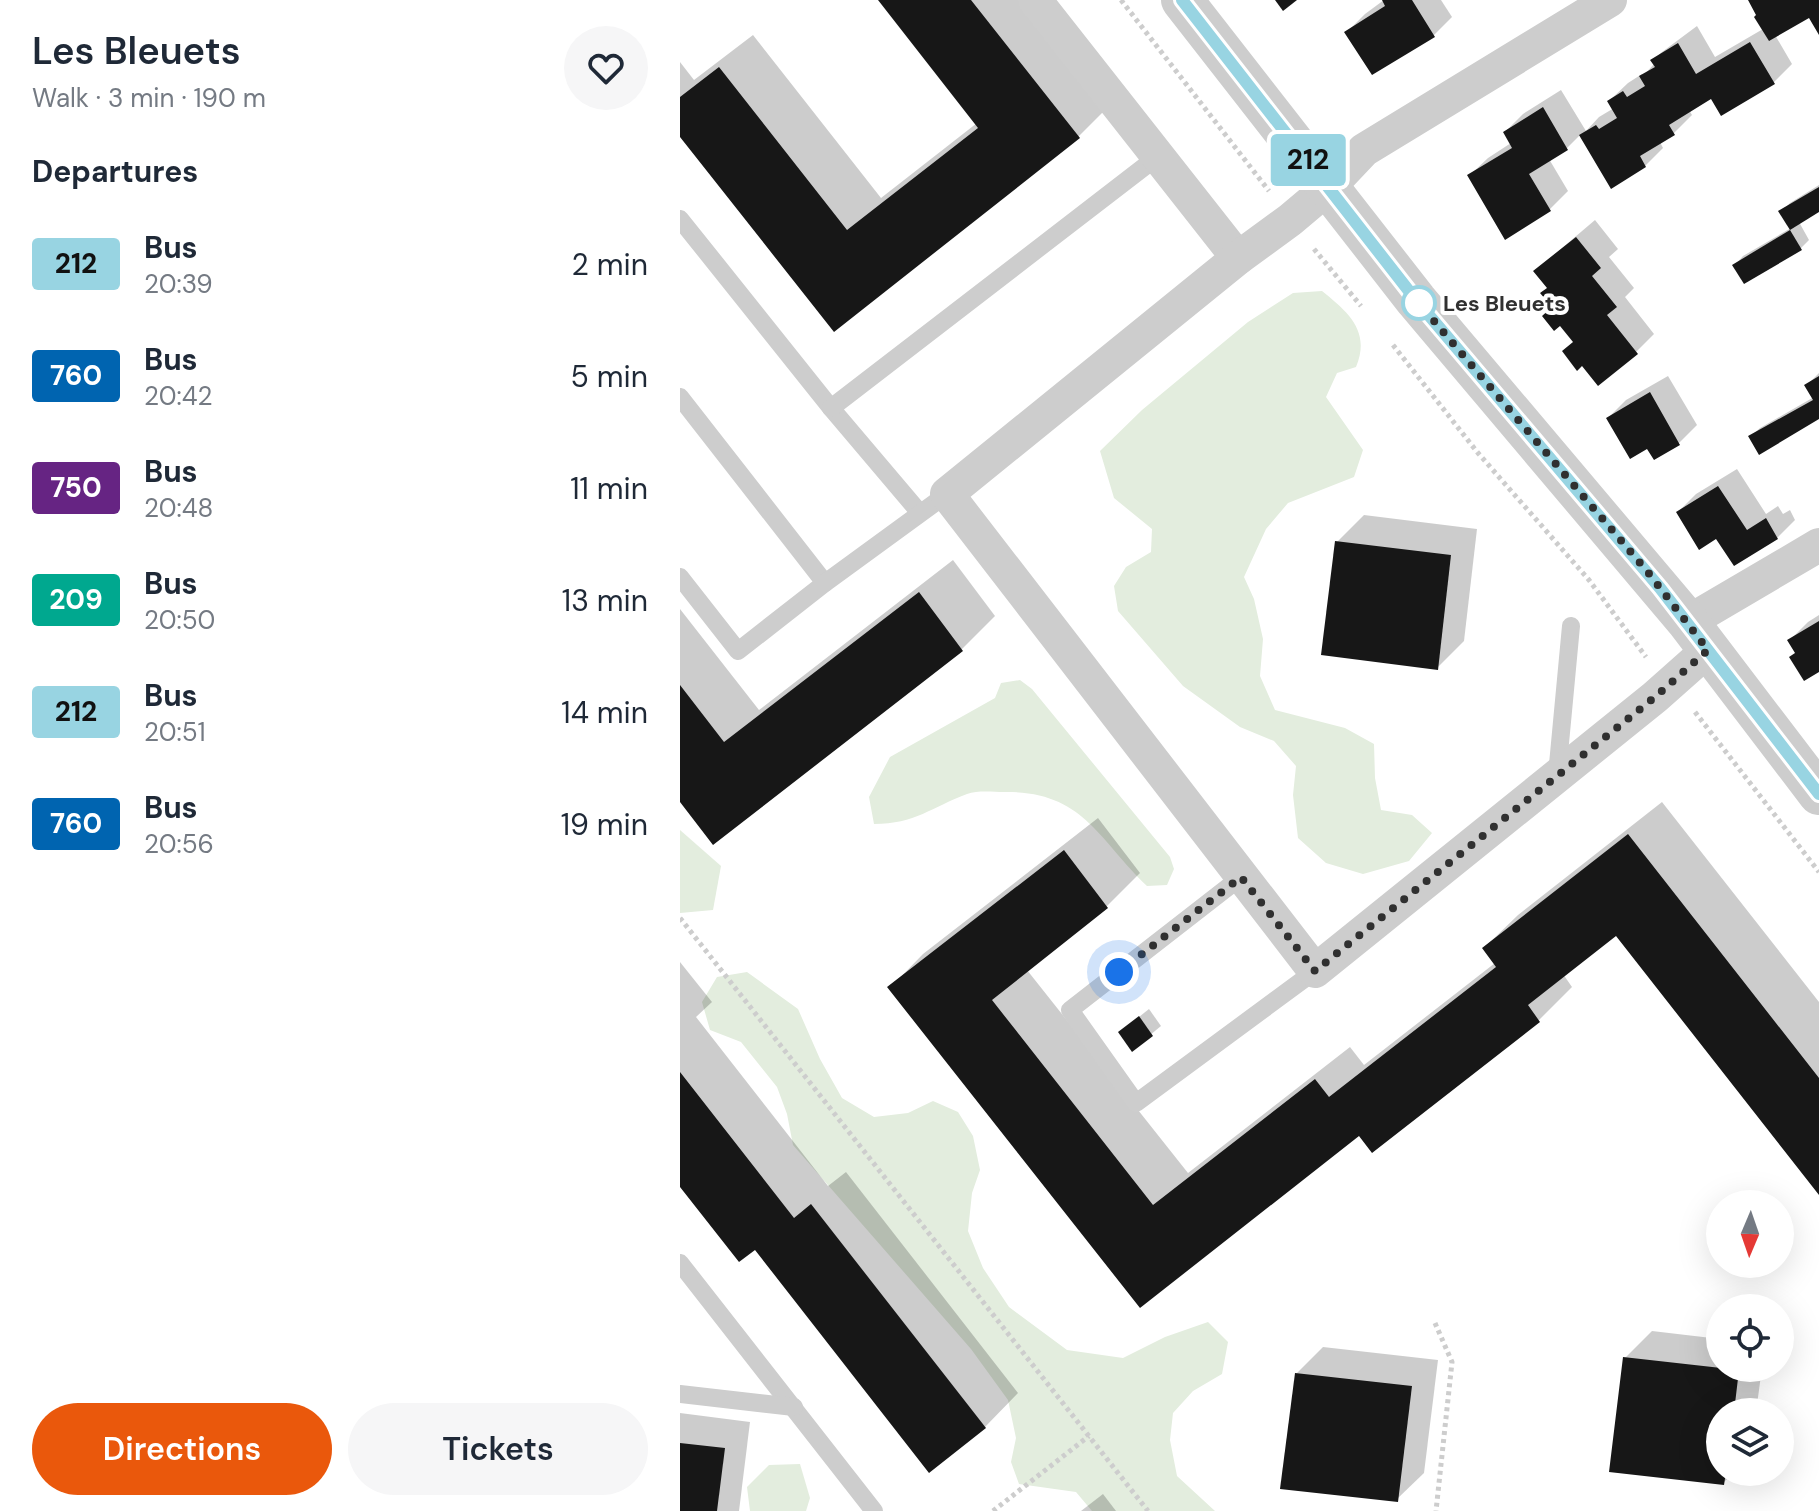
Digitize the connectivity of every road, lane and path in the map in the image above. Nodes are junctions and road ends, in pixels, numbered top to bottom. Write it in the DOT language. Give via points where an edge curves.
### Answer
graph roads {
  1 [pos="1035,0"];
  2 [pos="1121,0"];
  3 [pos="1182,0"];
  4 [pos="1610,0"];
  5 [pos="1157,157"];
  6 [pos="1328,188"];
  7 [pos="680,219"];
  8 [pos="1290,220"];
  9 [pos="1238,258"];
  10 [pos="1366,311"];
  11 [pos="1384,334"];
  12 [pos="680,397"];
  13 [pos="831,408"];
  14 [pos="934,503"];
  15 [pos="1819,545"];
  16 [pos="680,577"];
  17 [pos="825,583"];
  18 [pos="1571,626"];
  19 [pos="1698,636"];
  20 [pos="1668,686"];
  21 [pos="1557,776"];
  22 [pos="1819,794"];
  23 [pos="1819,872"];
  24 [pos="1241,877"];
  25 [pos="680,918"];
  26 [pos="1315,971"];
  27 [pos="680,1263"];
  28 [pos="1435,1323"];
  29 [pos="680,1394"];
  30 [pos="794,1407"];
  31 [pos="1089,1436"];
  32 [pos="874,1511"];
  33 [pos="993,1511"];
  34 [pos="1148,1511"];
  35 [pos="1436,1511"];
  1 -- 5 [label="street"];
  2 -- 8 [label="path"];
  3 -- 6 [label="street"];
  4 -- 6 [label="street" via="1364,150"];
  5 -- 9 [label="street"];
  5 -- 13 [label="lane"];
  6 -- 8 [label="street"];
  6 -- 19 [label="street"];
  7 -- 13 [label="lane"];
  8 -- 9 [label="street"];
  8 -- 10 [label="path"];
  9 -- 14 [label="street"];
  11 -- 20 [label="path" via="1589,580"];
  12 -- 17 [label="lane"];
  13 -- 14 [label="lane"];
  14 -- 17 [label="lane"];
  14 -- 24 [label="street"];
  15 -- 19 [label="street"];
  16 -- 17 [label="lane" via="738,651"];
  18 -- 21 [label="lane"];
  19 -- 20 [label="street"];
  19 -- 22 [label="street"];
  20 -- 21 [label="street"];
  20 -- 23 [label="path" via="1704,721"];
  21 -- 26 [label="street"];
  24 -- 26 [label="street"];
  24 -- 26 [label="lane" via="1070,1010 1136,1103"];
  25 -- 31 [label="path"];
  27 -- 30 [label="lane"];
  28 -- 35 [label="path" via="1452,1362"];
  29 -- 30 [label="lane"];
  30 -- 32 [label="lane"];
  31 -- 33 [label="path"];
  31 -- 34 [label="path"];
}
